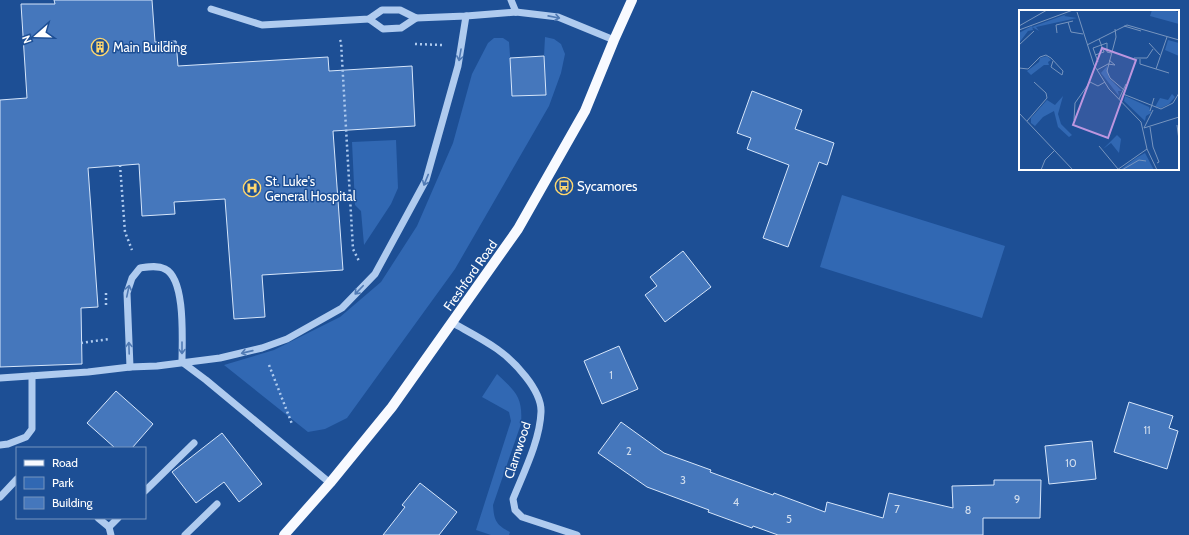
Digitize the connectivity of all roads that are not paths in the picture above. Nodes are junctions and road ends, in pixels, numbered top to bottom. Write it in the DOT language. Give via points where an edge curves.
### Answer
graph roads {
  1 [pos="511,0"];
  2 [pos="632,0"];
  3 [pos="211,10"];
  4 [pos="516,12"];
  5 [pos="466,16"];
  6 [pos="416,18"];
  7 [pos="368,20"];
  8 [pos="614,40"];
  9 [pos="453,323"];
  10 [pos="182,362"];
  11 [pos="130,367"];
  12 [pos="32,376"];
  13 [pos="0,378"];
  14 [pos="194,443"];
  15 [pos="0,445"];
  16 [pos="16,480"];
  17 [pos="330,483"];
  18 [pos="146,490"];
  19 [pos="0,497"];
  20 [pos="217,504"];
  21 [pos="99,519"];
  22 [pos="117,519"];
  23 [pos="109,527"];
  24 [pos="111,535"];
  25 [pos="184,535"];
  26 [pos="284,535"];
  27 [pos="577,535"];
  1 -- 4 [label="street"];
  2 -- 8 [label="main road, Freshford Road"];
  3 -- 7 [label="street" via="262,25"];
  4 -- 5 [label="street"];
  4 -- 8 [label="street, one-way" via="558,17"];
  5 -- 6 [label="street"];
  5 -- 10 [label="street, one-way" via="458,66 426,180 375,274 342,308 287,339 220,358"];
  6 -- 7 [label="street" via="400,10 382,10"];
  6 -- 7 [label="street" via="401,28 383,29"];
  8 -- 9 [label="main road, Freshford Road" via="585,111 518,229"];
  9 -- 17 [label="main road, Freshford Road" via="392,407"];
  9 -- 27 [label="street, Clarnwood" via="498,350 526,376 536,392 542,411 538,436 514,499 515,510 522,517"];
  10 -- 11 [label="street"];
  11 -- 10 [label="street, one-way" via="127,293 132,278 140,268 165,269 173,276 179,290"];
  10 -- 17 [label="street"];
  11 -- 12 [label="street"];
  12 -- 13 [label="street"];
  12 -- 15 [label="street" via="32,429 26,437"];
  14 -- 18 [label="street"];
  16 -- 19 [label="street"];
  17 -- 26 [label="main road, Freshford Road"];
  20 -- 25 [label="street"];
  21 -- 23 [label="street"];
  22 -- 23 [label="street"];
  23 -- 24 [label="street"];
}
